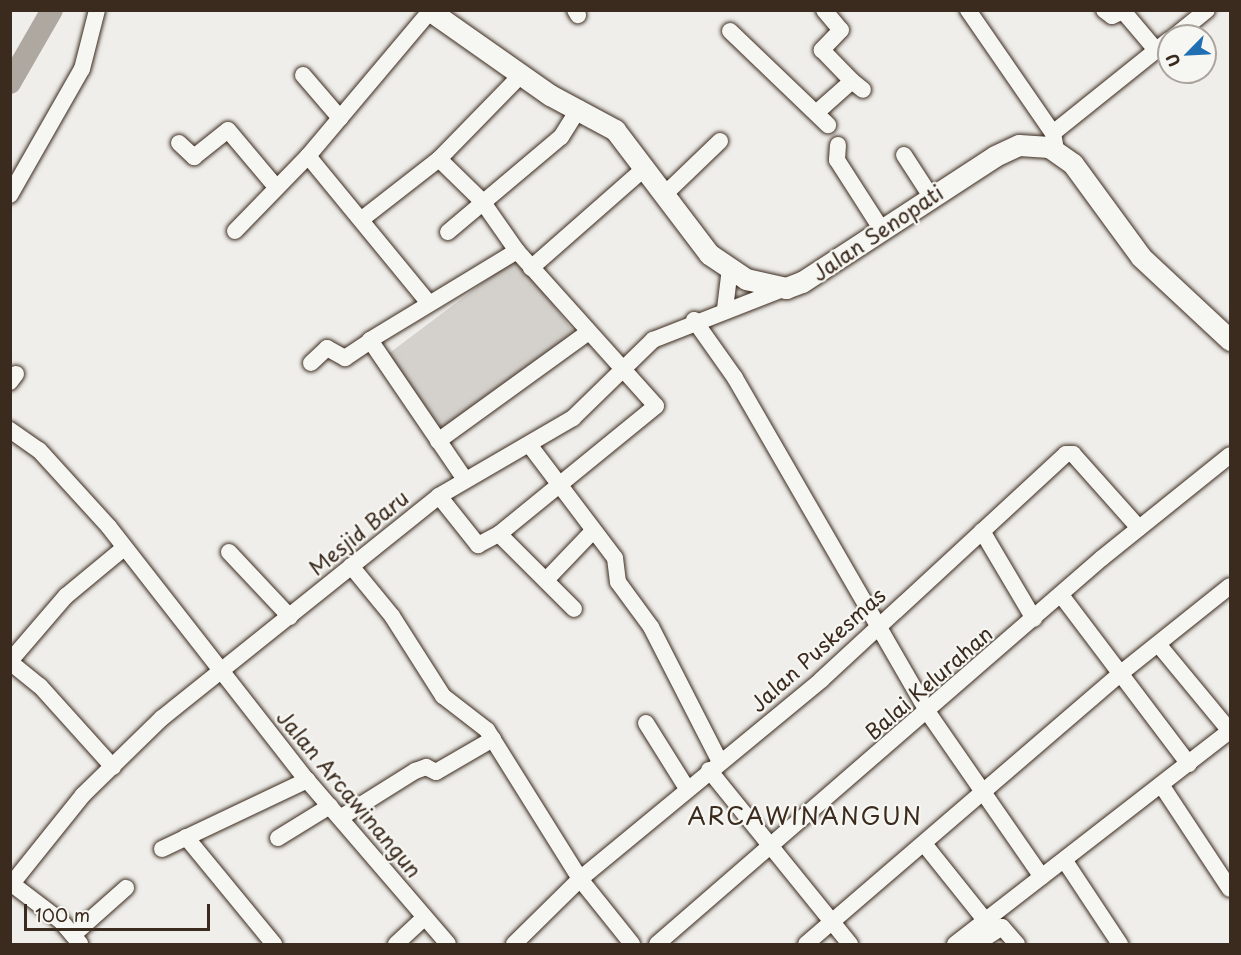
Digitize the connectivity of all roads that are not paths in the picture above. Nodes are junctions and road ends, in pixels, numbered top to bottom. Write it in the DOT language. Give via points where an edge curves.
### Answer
graph roads {
  1 [pos="98,10"];
  2 [pos="824,10"];
  3 [pos="968,10"];
  4 [pos="1104,10"];
  5 [pos="1207,10"];
  6 [pos="430,11"];
  7 [pos="1190,24"];
  8 [pos="730,31"];
  9 [pos="1157,41"];
  10 [pos="1157,49"];
  11 [pos="303,75"];
  12 [pos="521,75"];
  13 [pos="579,108"];
  14 [pos="816,113"];
  15 [pos="340,118"];
  16 [pos="828,125"];
  17 [pos="720,141"];
  18 [pos="1055,141"];
  19 [pos="179,143"];
  20 [pos="838,145"];
  21 [pos="904,154"];
  22 [pos="308,156"];
  23 [pos="439,159"];
  24 [pos="646,167"];
  25 [pos="276,188"];
  26 [pos="666,193"];
  27 [pos="10,195"];
  28 [pos="930,195"];
  29 [pos="482,201"];
  30 [pos="362,219"];
  31 [pos="882,230"];
  32 [pos="235,231"];
  33 [pos="448,232"];
  34 [pos="517,251"];
  35 [pos="531,268"];
  36 [pos="730,271"];
  37 [pos="786,288"];
  38 [pos="428,302"];
  39 [pos="725,309"];
  40 [pos="694,320"];
  41 [pos="586,334"];
  42 [pos="1230,340"];
  43 [pos="369,342"];
  44 [pos="311,363"];
  45 [pos="621,370"];
  46 [pos="10,429"];
  47 [pos="438,441"];
  48 [pos="531,447"];
  49 [pos="1230,455"];
  50 [pos="464,478"];
  51 [pos="559,485"];
  52 [pos="438,496"];
  53 [pos="1138,528"];
  54 [pos="982,531"];
  55 [pos="592,532"];
  56 [pos="499,534"];
  57 [pos="124,548"];
  58 [pos="229,552"];
  59 [pos="351,566"];
  60 [pos="547,579"];
  61 [pos="1230,586"];
  62 [pos="1061,595"];
  63 [pos="574,609"];
  64 [pos="290,617"];
  65 [pos="1034,619"];
  66 [pos="877,627"];
  67 [pos="1158,644"];
  68 [pos="10,661"];
  69 [pos="221,669"];
  70 [pos="1121,673"];
  71 [pos="928,714"];
  72 [pos="646,723"];
  73 [pos="1230,731"];
  74 [pos="493,739"];
  75 [pos="1189,764"];
  76 [pos="715,766"];
  77 [pos="113,767"];
  78 [pos="307,780"];
  79 [pos="1162,786"];
  80 [pos="686,787"];
  81 [pos="983,794"];
  82 [pos="335,812"];
  83 [pos="186,837"];
  84 [pos="278,838"];
  85 [pos="771,845"];
  86 [pos="925,845"];
  87 [pos="162,849"];
  88 [pos="1065,861"];
  89 [pos="1042,877"];
  90 [pos="580,879"];
  91 [pos="11,885"];
  92 [pos="126,888"];
  93 [pos="1230,889"];
  94 [pos="424,918"];
  95 [pos="986,920"];
  96 [pos="832,921"];
  97 [pos="76,940"];
  98 [pos="274,945"];
  99 [pos="396,945"];
  100 [pos="448,945"];
  101 [pos="514,945"];
  102 [pos="632,945"];
  103 [pos="657,945"];
  104 [pos="806,945"];
  105 [pos="850,945"];
  106 [pos="955,945"];
  107 [pos="976,945"];
  108 [pos="1017,945"];
  109 [pos="1120,945"];
  1 -- 27 [label="street" via="82,69"];
  2 -- 14 [label="street" via="841,30 822,50 857,86"];
  3 -- 18 [label="street"];
  4 -- 9 [label="street" via="1112,16 1123,11"];
  5 -- 7 [label="street"];
  6 -- 12 [label="main road, Jalan Senopati"];
  6 -- 15 [label="street"];
  8 -- 14 [label="street"];
  10 -- 18 [label="street"];
  11 -- 15 [label="street"];
  12 -- 13 [label="main road, Jalan Senopati"];
  12 -- 23 [label="street"];
  13 -- 24 [label="main road, Jalan Senopati" via="615,130"];
  13 -- 29 [label="street" via="561,137"];
  14 -- 16 [label="street"];
  15 -- 22 [label="street"];
  17 -- 26 [label="street"];
  18 -- 28 [label="main road, Jalan Senopati" via="1013,147"];
  18 -- 42 [label="main road" via="1142,257"];
  19 -- 25 [label="street" via="194,157 228,130"];
  20 -- 31 [label="street" via="837,160"];
  21 -- 28 [label="street"];
  22 -- 25 [label="street"];
  22 -- 30 [label="street"];
  23 -- 29 [label="street"];
  23 -- 30 [label="street"];
  24 -- 26 [label="main road, Jalan Senopati"];
  24 -- 35 [label="street"];
  25 -- 32 [label="street"];
  26 -- 36 [label="main road, Jalan Senopati" via="709,254"];
  28 -- 31 [label="main road, Jalan Senopati"];
  29 -- 33 [label="street"];
  29 -- 34 [label="street"];
  30 -- 38 [label="street"];
  31 -- 37 [label="main road, Jalan Senopati" via="836,265"];
  34 -- 35 [label="street"];
  34 -- 38 [label="street"];
  35 -- 41 [label="street"];
  36 -- 37 [label="main road, Jalan Senopati"];
  36 -- 39 [label="street"];
  37 -- 39 [label="street, Mesjid Baru"];
  38 -- 43 [label="street"];
  39 -- 40 [label="street, Mesjid Baru"];
  40 -- 45 [label="street, Mesjid Baru" via="653,340"];
  40 -- 66 [label="street" via="735,378"];
  41 -- 45 [label="street"];
  41 -- 47 [label="street"];
  43 -- 44 [label="street" via="345,358 327,348"];
  43 -- 47 [label="street"];
  45 -- 48 [label="street, Mesjid Baru" via="581,411"];
  45 -- 51 [label="street" via="656,409 616,433"];
  46 -- 57 [label="street, Jalan Arcawinangun" via="39,450"];
  47 -- 50 [label="street"];
  48 -- 50 [label="street, Mesjid Baru"];
  48 -- 51 [label="street"];
  49 -- 53 [label="street, Balai Kelurahan"];
  50 -- 52 [label="street, Mesjid Baru"];
  51 -- 55 [label="street"];
  51 -- 56 [label="street"];
  52 -- 56 [label="street" via="481,546"];
  52 -- 59 [label="street, Mesjid Baru"];
  53 -- 54 [label="street, Jalan Puskesmas" via="1071,452"];
  53 -- 62 [label="street, Balai Kelurahan"];
  54 -- 65 [label="street"];
  54 -- 66 [label="street, Jalan Puskesmas"];
  55 -- 60 [label="street"];
  55 -- 76 [label="street" via="615,558 626,596 651,627"];
  56 -- 60 [label="street"];
  57 -- 68 [label="street" via="66,596"];
  57 -- 69 [label="street, Jalan Arcawinangun"];
  58 -- 64 [label="street"];
  59 -- 64 [label="street, Mesjid Baru"];
  59 -- 74 [label="street" via="392,616 443,696 477,719"];
  60 -- 63 [label="street"];
  61 -- 67 [label="street"];
  62 -- 65 [label="street, Balai Kelurahan"];
  62 -- 70 [label="street"];
  64 -- 69 [label="street, Mesjid Baru"];
  65 -- 71 [label="street, Balai Kelurahan"];
  66 -- 71 [label="street"];
  66 -- 76 [label="street, Jalan Puskesmas"];
  67 -- 70 [label="street"];
  67 -- 73 [label="street"];
  68 -- 77 [label="street" via="40,686"];
  69 -- 77 [label="street, Mesjid Baru"];
  69 -- 78 [label="street, Jalan Arcawinangun"];
  70 -- 75 [label="street"];
  70 -- 81 [label="street"];
  71 -- 81 [label="street"];
  71 -- 85 [label="street, Balai Kelurahan"];
  72 -- 80 [label="street"];
  73 -- 75 [label="street"];
  74 -- 82 [label="street" via="436,771 426,767 415,771"];
  74 -- 90 [label="street"];
  75 -- 79 [label="street"];
  76 -- 80 [label="street, Jalan Puskesmas"];
  76 -- 85 [label="street"];
  77 -- 91 [label="street, Mesjid Baru" via="83,795"];
  78 -- 82 [label="street, Jalan Arcawinangun"];
  78 -- 83 [label="street"];
  79 -- 88 [label="street"];
  79 -- 93 [label="street"];
  80 -- 90 [label="street, Jalan Puskesmas"];
  81 -- 86 [label="street"];
  81 -- 89 [label="street"];
  82 -- 84 [label="street"];
  82 -- 94 [label="street, Jalan Arcawinangun"];
  83 -- 87 [label="street"];
  83 -- 98 [label="street"];
  85 -- 96 [label="street"];
  85 -- 103 [label="street, Balai Kelurahan"];
  86 -- 95 [label="street"];
  86 -- 96 [label="street"];
  88 -- 89 [label="street"];
  88 -- 109 [label="street"];
  89 -- 95 [label="street"];
  90 -- 101 [label="street, Jalan Puskesmas"];
  90 -- 102 [label="street"];
  91 -- 97 [label="street"];
  92 -- 97 [label="street"];
  94 -- 99 [label="street"];
  94 -- 100 [label="street, Jalan Arcawinangun"];
  95 -- 106 [label="street"];
  96 -- 104 [label="street"];
  96 -- 105 [label="street"];
  107 -- 108 [label="street" via="1002,927"];
}
